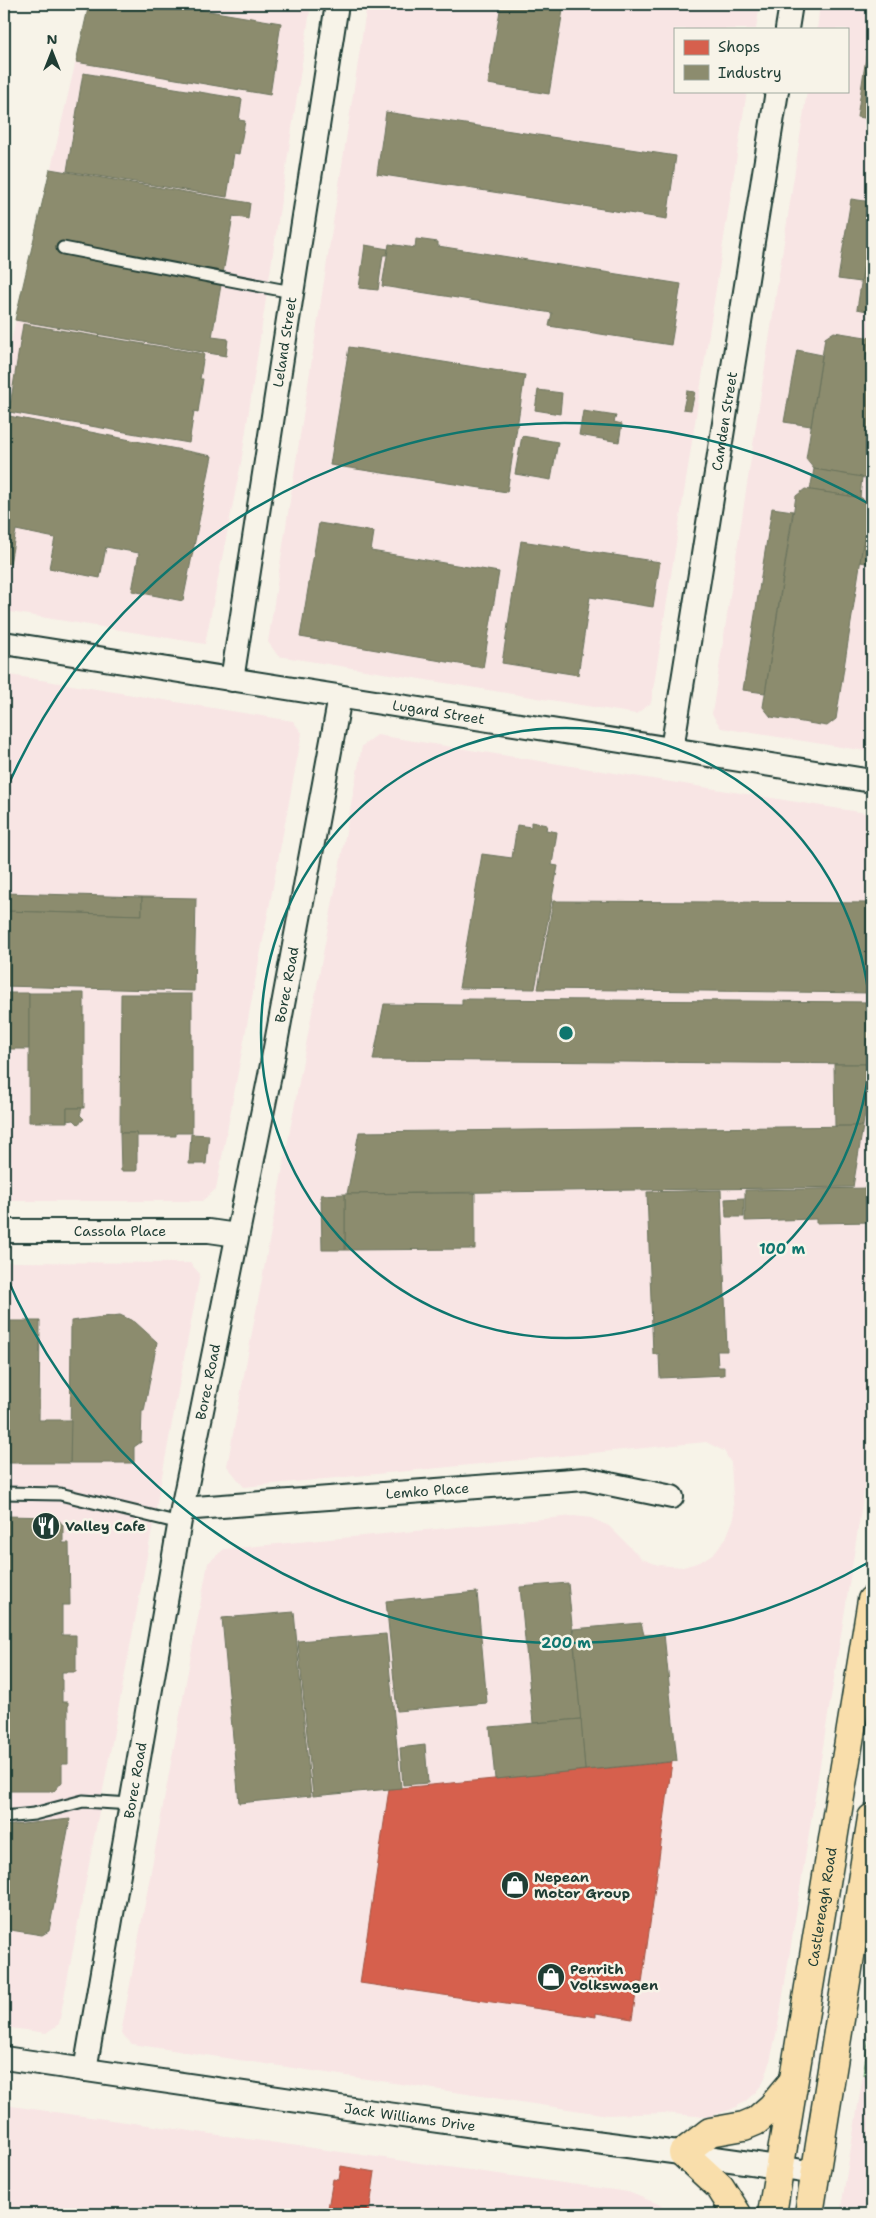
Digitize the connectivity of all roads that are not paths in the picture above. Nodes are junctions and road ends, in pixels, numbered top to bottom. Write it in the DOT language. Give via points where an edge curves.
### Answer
graph roads {
  1 [pos="337,4"];
  2 [pos="791,4"];
  3 [pos="787,28"];
  4 [pos="777,92"];
  5 [pos="62,248"];
  6 [pos="292,292"];
  7 [pos="4,643"];
  8 [pos="232,680"];
  9 [pos="340,696"];
  10 [pos="672,749"];
  11 [pos="872,780"];
  12 [pos="4,1231"];
  13 [pos="238,1235"];
  14 [pos="4,1493"];
  15 [pos="672,1497"];
  16 [pos="181,1516"];
  17 [pos="872,1600"];
  18 [pos="131,1804"];
  19 [pos="4,1817"];
  20 [pos="872,1818"];
  21 [pos="4,2058"];
  22 [pos="85,2070"];
  23 [pos="793,2082"];
  24 [pos="683,2153"];
  25 [pos="780,2167"];
  26 [pos="815,2173"];
  27 [pos="737,2214"];
  28 [pos="772,2214"];
  29 [pos="808,2214"];
  1 -- 6 [label="street, Leland Street"];
  2 -- 3 [label="street"];
  4 -- 10 [label="street, Camden Street"];
  5 -- 6 [label="lane"];
  6 -- 8 [label="street, Leland Street"];
  7 -- 8 [label="street, Lugard Street"];
  8 -- 9 [label="street, Lugard Street"];
  9 -- 10 [label="street, Lugard Street"];
  9 -- 13 [label="street, Borec Road"];
  10 -- 11 [label="street, Lugard Street"];
  12 -- 13 [label="street, Cassola Place" via="209,1231"];
  13 -- 16 [label="street, Borec Road"];
  14 -- 16 [label="lane" via="60,1494"];
  15 -- 16 [label="street, Lemko Place" via="585,1479"];
  16 -- 18 [label="street, Borec Road"];
  17 -- 23 [label="main road, Castlereagh Road"];
  18 -- 19 [label="lane" via="83,1801 34,1814"];
  18 -- 22 [label="street, Borec Road"];
  20 -- 26 [label="main road"];
  21 -- 22 [label="street, Jack Williams Drive"];
  22 -- 24 [label="street, Jack Williams Drive"];
  23 -- 24 [label="main road" via="756,2121 710,2132"];
  23 -- 25 [label="main road, Castlereagh Road"];
  24 -- 25 [label="street, Jack Williams Drive"];
  24 -- 27 [label="main road" via="720,2187"];
  25 -- 26 [label="street, Jack Williams Drive"];
  25 -- 28 [label="main road, Castlereagh Road"];
  26 -- 29 [label="main road"];
}
